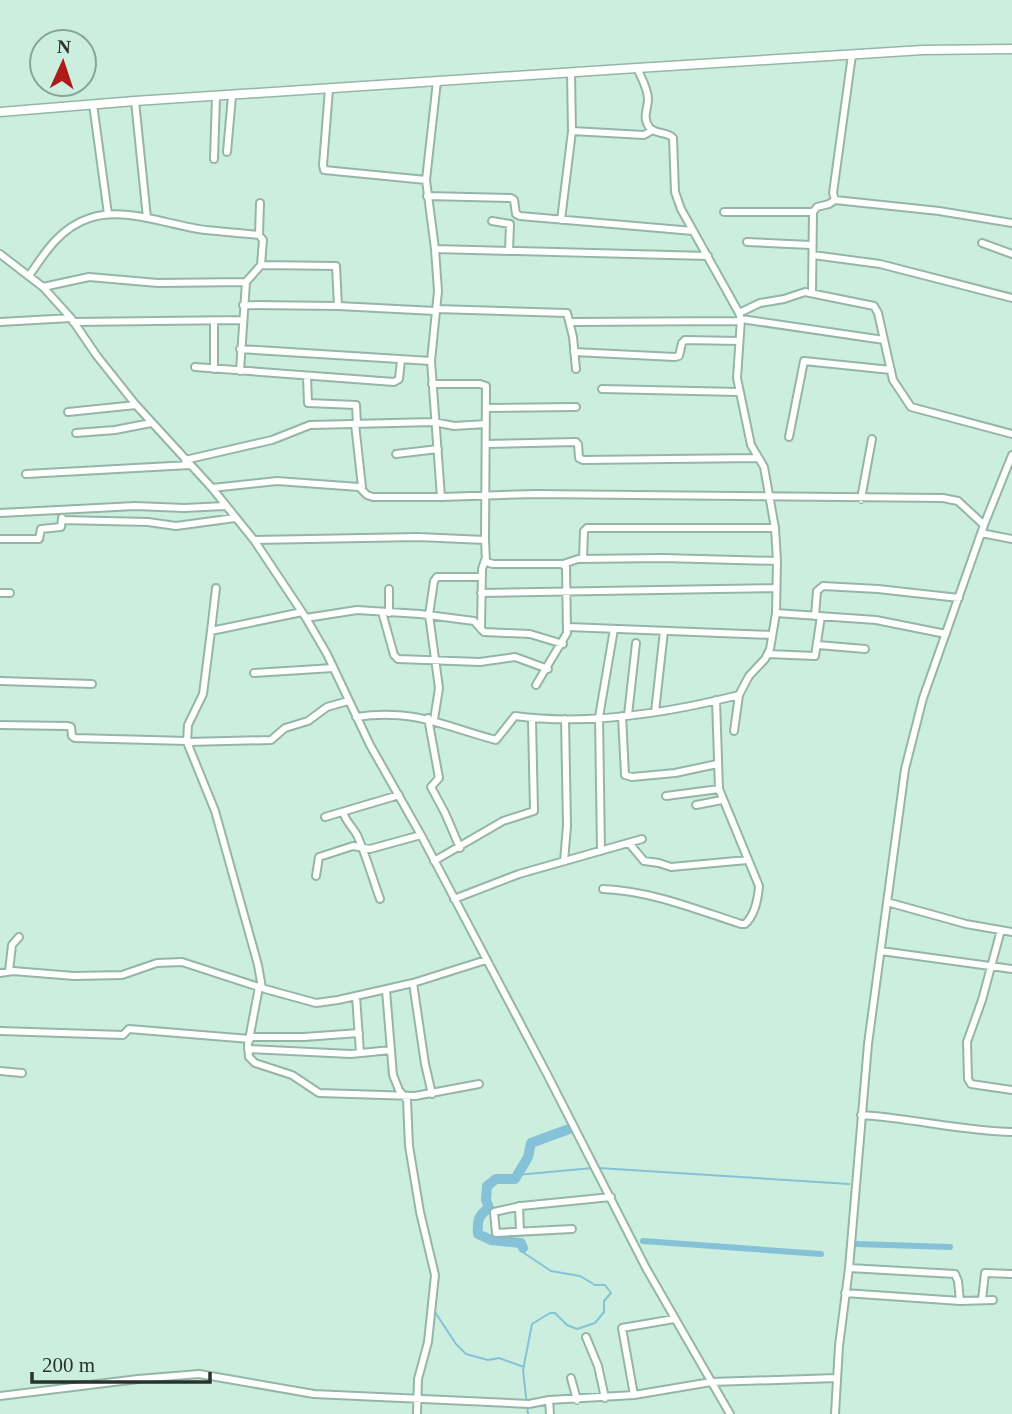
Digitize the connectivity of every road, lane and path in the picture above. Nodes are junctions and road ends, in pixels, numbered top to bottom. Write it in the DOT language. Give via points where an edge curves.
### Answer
graph roads {
  1 [pos="1012,49"];
  2 [pos="852,55"];
  3 [pos="637,68"];
  4 [pos="571,73"];
  5 [pos="437,81"];
  6 [pos="329,89"];
  7 [pos="216,96"];
  8 [pos="232,96"];
  9 [pos="135,101"];
  10 [pos="93,104"];
  11 [pos="0,112"];
  12 [pos="653,130"];
  13 [pos="572,131"];
  14 [pos="227,152"];
  15 [pos="214,159"];
  16 [pos="425,180"];
  17 [pos="427,196"];
  18 [pos="835,200"];
  19 [pos="260,203"];
  20 [pos="724,212"];
  21 [pos="813,212"];
  22 [pos="108,214"];
  23 [pos="147,218"];
  24 [pos="561,220"];
  25 [pos="492,221"];
  26 [pos="1012,223"];
  27 [pos="693,230"];
  28 [pos="259,235"];
  29 [pos="747,242"];
  30 [pos="982,243"];
  31 [pos="811,246"];
  32 [pos="435,249"];
  33 [pos="509,251"];
  34 [pos="0,254"];
  35 [pos="1012,254"];
  36 [pos="813,255"];
  37 [pos="708,256"];
  38 [pos="261,265"];
  39 [pos="29,276"];
  40 [pos="246,282"];
  41 [pos="43,287"];
  42 [pos="812,292"];
  43 [pos="1012,298"];
  44 [pos="243,305"];
  45 [pos="338,306"];
  46 [pos="436,310"];
  47 [pos="740,318"];
  48 [pos="72,320"];
  49 [pos="242,320"];
  50 [pos="0,321"];
  51 [pos="214,321"];
  52 [pos="571,322"];
  53 [pos="884,340"];
  54 [pos="739,341"];
  55 [pos="240,349"];
  56 [pos="574,352"];
  57 [pos="401,360"];
  58 [pos="431,361"];
  59 [pos="195,368"];
  60 [pos="214,369"];
  61 [pos="576,369"];
  62 [pos="240,370"];
  63 [pos="891,370"];
  64 [pos="307,376"];
  65 [pos="432,384"];
  66 [pos="602,389"];
  67 [pos="739,392"];
  68 [pos="136,405"];
  69 [pos="576,407"];
  70 [pos="486,408"];
  71 [pos="68,412"];
  72 [pos="434,422"];
  73 [pos="151,423"];
  74 [pos="356,424"];
  75 [pos="486,424"];
  76 [pos="76,433"];
  77 [pos="1012,434"];
  78 [pos="789,437"];
  79 [pos="872,439"];
  80 [pos="486,444"];
  81 [pos="438,449"];
  82 [pos="396,454"];
  83 [pos="1012,454"];
  84 [pos="757,458"];
  85 [pos="187,463"];
  86 [pos="26,474"];
  87 [pos="362,487"];
  88 [pos="212,488"];
  89 [pos="485,495"];
  90 [pos="441,497"];
  91 [pos="770,497"];
  92 [pos="860,499"];
  93 [pos="225,506"];
  94 [pos="62,510"];
  95 [pos="0,513"];
  96 [pos="235,518"];
  97 [pos="62,520"];
  98 [pos="984,525"];
  99 [pos="775,528"];
  100 [pos="981,533"];
  101 [pos="0,539"];
  102 [pos="1012,539"];
  103 [pos="254,540"];
  104 [pos="485,541"];
  105 [pos="485,559"];
  106 [pos="583,559"];
  107 [pos="777,561"];
  108 [pos="562,564"];
  109 [pos="482,577"];
  110 [pos="216,588"];
  111 [pos="388,589"];
  112 [pos="776,589"];
  113 [pos="567,592"];
  114 [pos="0,593"];
  115 [pos="10,593"];
  116 [pos="481,593"];
  117 [pos="959,598"];
  118 [pos="385,612"];
  119 [pos="776,613"];
  120 [pos="304,615"];
  121 [pos="429,615"];
  122 [pos="818,616"];
  123 [pos="568,627"];
  124 [pos="614,629"];
  125 [pos="211,631"];
  126 [pos="481,631"];
  127 [pos="664,631"];
  128 [pos="946,634"];
  129 [pos="772,635"];
  130 [pos="636,643"];
  131 [pos="563,644"];
  132 [pos="818,645"];
  133 [pos="865,649"];
  134 [pos="768,654"];
  135 [pos="436,660"];
  136 [pos="333,668"];
  137 [pos="548,668"];
  138 [pos="254,673"];
  139 [pos="0,681"];
  140 [pos="92,684"];
  141 [pos="536,685"];
  142 [pos="739,695"];
  143 [pos="716,700"];
  144 [pos="348,701"];
  145 [pos="655,712"];
  146 [pos="625,715"];
  147 [pos="356,716"];
  148 [pos="599,717"];
  149 [pos="431,719"];
  150 [pos="565,719"];
  151 [pos="532,720"];
  152 [pos="0,725"];
  153 [pos="734,731"];
  154 [pos="187,742"];
  155 [pos="717,764"];
  156 [pos="719,789"];
  157 [pos="399,795"];
  158 [pos="666,796"];
  159 [pos="722,800"];
  160 [pos="696,805"];
  161 [pos="343,812"];
  162 [pos="325,817"];
  163 [pos="421,835"];
  164 [pos="642,839"];
  165 [pos="629,843"];
  166 [pos="460,848"];
  167 [pos="363,849"];
  168 [pos="601,851"];
  169 [pos="747,860"];
  170 [pos="434,861"];
  171 [pos="564,861"];
  172 [pos="316,876"];
  173 [pos="603,889"];
  174 [pos="380,898"];
  175 [pos="454,899"];
  176 [pos="887,902"];
  177 [pos="1001,930"];
  178 [pos="1012,932"];
  179 [pos="19,937"];
  180 [pos="881,951"];
  181 [pos="486,960"];
  182 [pos="990,966"];
  183 [pos="1012,970"];
  184 [pos="9,971"];
  185 [pos="0,973"];
  186 [pos="413,982"];
  187 [pos="260,988"];
  188 [pos="386,989"];
  189 [pos="356,996"];
  190 [pos="0,1031"];
  191 [pos="359,1032"];
  192 [pos="250,1038"];
  193 [pos="248,1049"];
  194 [pos="391,1050"];
  195 [pos="360,1053"];
  196 [pos="0,1071"];
  197 [pos="22,1073"];
  198 [pos="479,1084"];
  199 [pos="1012,1090"];
  200 [pos="432,1094"];
  201 [pos="406,1096"];
  202 [pos="861,1115"];
  203 [pos="1012,1132"];
  204 [pos="611,1197"];
  205 [pos="519,1206"];
  206 [pos="572,1229"];
  207 [pos="520,1231"];
  208 [pos="849,1268"];
  209 [pos="1012,1273"];
  210 [pos="845,1293"];
  211 [pos="982,1300"];
  212 [pos="993,1300"];
  213 [pos="960,1301"];
  214 [pos="674,1319"];
  215 [pos="586,1337"];
  216 [pos="571,1378"];
  217 [pos="837,1378"];
  218 [pos="711,1382"];
  219 [pos="634,1395"];
  220 [pos="0,1396"];
  221 [pos="605,1398"];
  222 [pos="416,1399"];
  223 [pos="549,1400"];
  224 [pos="577,1400"];
  225 [pos="417,1414"];
  226 [pos="550,1414"];
  227 [pos="730,1414"];
  228 [pos="835,1414"];
  1 -- 2 [label="main road"];
  2 -- 3 [label="main road"];
  2 -- 18 [label="street"];
  3 -- 4 [label="main road"];
  3 -- 12 [label="street" via="647,93 646,119"];
  4 -- 5 [label="main road"];
  4 -- 13 [label="street"];
  5 -- 6 [label="main road"];
  5 -- 16 [label="street"];
  6 -- 8 [label="main road"];
  6 -- 16 [label="street" via="324,170"];
  7 -- 8 [label="main road"];
  7 -- 9 [label="main road"];
  7 -- 15 [label="street"];
  8 -- 14 [label="street"];
  9 -- 10 [label="main road"];
  9 -- 23 [label="street"];
  10 -- 11 [label="main road"];
  10 -- 22 [label="street"];
  12 -- 13 [label="street" via="644,135"];
  12 -- 27 [label="street" via="671,135 675,192"];
  13 -- 24 [label="street"];
  16 -- 17 [label="street"];
  17 -- 24 [label="street" via="511,198 517,216"];
  17 -- 32 [label="street"];
  18 -- 21 [label="street"];
  18 -- 26 [label="street"];
  19 -- 28 [label="street"];
  20 -- 21 [label="street"];
  21 -- 31 [label="street"];
  22 -- 23 [label="street"];
  22 -- 39 [label="street" via="88,218 64,232"];
  23 -- 28 [label="street"];
  24 -- 27 [label="street"];
  25 -- 33 [label="street" via="510,224"];
  27 -- 37 [label="street"];
  28 -- 38 [label="street" via="263,240"];
  29 -- 31 [label="street"];
  30 -- 35 [label="street"];
  31 -- 36 [label="street"];
  32 -- 33 [label="street"];
  32 -- 46 [label="street"];
  33 -- 37 [label="street"];
  34 -- 39 [label="street"];
  36 -- 42 [label="street"];
  36 -- 43 [label="street" via="880,264"];
  37 -- 47 [label="street"];
  38 -- 40 [label="street"];
  38 -- 45 [label="street" via="336,266"];
  39 -- 41 [label="street"];
  40 -- 41 [label="street" via="158,283 95,277"];
  40 -- 44 [label="street"];
  41 -- 48 [label="street"];
  42 -- 47 [label="street" via="760,303"];
  42 -- 53 [label="street" via="876,308"];
  44 -- 45 [label="street"];
  44 -- 49 [label="street"];
  45 -- 46 [label="street"];
  46 -- 52 [label="street" via="565,312"];
  46 -- 58 [label="street"];
  47 -- 52 [label="street"];
  47 -- 53 [label="street"];
  47 -- 54 [label="street"];
  48 -- 50 [label="street"];
  48 -- 51 [label="street"];
  48 -- 68 [label="street"];
  49 -- 51 [label="street"];
  49 -- 55 [label="street"];
  51 -- 60 [label="street"];
  52 -- 56 [label="street"];
  53 -- 63 [label="street"];
  54 -- 56 [label="street" via="685,340 675,357"];
  54 -- 67 [label="street"];
  55 -- 57 [label="street"];
  55 -- 62 [label="street"];
  56 -- 61 [label="street"];
  57 -- 58 [label="street"];
  57 -- 64 [label="street" via="397,382"];
  58 -- 65 [label="street"];
  59 -- 60 [label="street"];
  60 -- 62 [label="street"];
  62 -- 64 [label="street"];
  63 -- 77 [label="street" via="894,383 911,407"];
  63 -- 78 [label="street" via="804,361"];
  64 -- 74 [label="street" via="308,403 355,405"];
  65 -- 70 [label="street" via="484,384"];
  65 -- 72 [label="street"];
  66 -- 67 [label="street"];
  67 -- 84 [label="street"];
  68 -- 71 [label="street"];
  68 -- 73 [label="street"];
  69 -- 70 [label="street"];
  70 -- 75 [label="street"];
  72 -- 74 [label="street"];
  72 -- 75 [label="street"];
  72 -- 81 [label="street"];
  73 -- 76 [label="street"];
  73 -- 85 [label="street"];
  74 -- 85 [label="street" via="310,425"];
  74 -- 87 [label="street"];
  75 -- 80 [label="street"];
  79 -- 92 [label="street"];
  80 -- 84 [label="street" via="576,442 583,460"];
  80 -- 89 [label="street"];
  81 -- 82 [label="street"];
  81 -- 90 [label="street"];
  83 -- 98 [label="street"];
  84 -- 91 [label="street" via="764,467"];
  85 -- 86 [label="street"];
  85 -- 88 [label="street"];
  87 -- 88 [label="street" via="277,481"];
  87 -- 90 [label="street" via="373,497"];
  88 -- 93 [label="street"];
  89 -- 90 [label="street"];
  89 -- 91 [label="street"];
  89 -- 104 [label="street"];
  91 -- 92 [label="street"];
  91 -- 99 [label="street"];
  92 -- 98 [label="street" via="948,498 958,501"];
  93 -- 94 [label="street"];
  93 -- 96 [label="street"];
  94 -- 95 [label="street"];
  94 -- 97 [label="street"];
  96 -- 97 [label="street" via="176,526"];
  96 -- 103 [label="street"];
  97 -- 101 [label="street" via="61,527 43,528 39,539"];
  98 -- 100 [label="street"];
  99 -- 106 [label="street" via="587,528"];
  99 -- 107 [label="street"];
  100 -- 102 [label="street"];
  100 -- 117 [label="street"];
  103 -- 104 [label="street" via="418,537"];
  103 -- 120 [label="street"];
  104 -- 105 [label="street"];
  105 -- 108 [label="street" via="494,564"];
  105 -- 109 [label="street"];
  106 -- 107 [label="street"];
  106 -- 108 [label="street"];
  107 -- 112 [label="street"];
  108 -- 113 [label="street"];
  109 -- 116 [label="street"];
  109 -- 121 [label="street" via="435,579"];
  110 -- 125 [label="street"];
  111 -- 118 [label="street"];
  112 -- 113 [label="street"];
  112 -- 119 [label="street"];
  113 -- 116 [label="street"];
  113 -- 123 [label="street"];
  114 -- 115 [label="street"];
  116 -- 126 [label="street"];
  117 -- 122 [label="street" via="822,586 817,591"];
  117 -- 128 [label="street"];
  118 -- 120 [label="street"];
  118 -- 121 [label="street"];
  118 -- 135 [label="street" via="395,658"];
  119 -- 122 [label="street"];
  119 -- 129 [label="street"];
  120 -- 125 [label="street"];
  120 -- 136 [label="street"];
  121 -- 126 [label="street" via="474,621"];
  121 -- 135 [label="street"];
  122 -- 128 [label="street" via="876,620"];
  122 -- 132 [label="street"];
  123 -- 124 [label="street"];
  123 -- 131 [label="street"];
  124 -- 127 [label="street"];
  124 -- 148 [label="street"];
  125 -- 154 [label="street" via="203,694 188,725"];
  126 -- 131 [label="street" via="530,634"];
  127 -- 129 [label="street"];
  127 -- 145 [label="street"];
  128 -- 176 [label="street" via="905,769"];
  129 -- 134 [label="street"];
  130 -- 146 [label="street"];
  131 -- 137 [label="street"];
  132 -- 133 [label="street"];
  132 -- 134 [label="street" via="815,656"];
  134 -- 142 [label="street"];
  135 -- 137 [label="street" via="480,662 515,657"];
  135 -- 149 [label="street" via="439,688"];
  136 -- 138 [label="street"];
  136 -- 144 [label="street"];
  137 -- 141 [label="street"];
  139 -- 140 [label="street"];
  142 -- 143 [label="street"];
  142 -- 153 [label="street"];
  143 -- 145 [label="street"];
  143 -- 155 [label="street"];
  144 -- 147 [label="street"];
  144 -- 154 [label="street" via="327,706 271,740"];
  145 -- 146 [label="street"];
  146 -- 148 [label="street"];
  146 -- 155 [label="street" via="625,775 675,773"];
  147 -- 149 [label="street" via="387,713"];
  147 -- 157 [label="street"];
  148 -- 150 [label="street"];
  148 -- 168 [label="street"];
  149 -- 151 [label="street" via="496,740 513,717"];
  149 -- 166 [label="street" via="439,778 431,788"];
  150 -- 151 [label="street"];
  150 -- 171 [label="street"];
  151 -- 166 [label="street" via="534,811 503,821"];
  152 -- 154 [label="street" via="68,726 75,738"];
  154 -- 187 [label="street" via="215,811 258,965"];
  155 -- 156 [label="street"];
  156 -- 158 [label="street"];
  156 -- 159 [label="street"];
  157 -- 161 [label="street"];
  157 -- 163 [label="street"];
  159 -- 160 [label="street"];
  159 -- 169 [label="street"];
  161 -- 162 [label="street"];
  161 -- 167 [label="street"];
  163 -- 167 [label="street"];
  163 -- 170 [label="street"];
  164 -- 165 [label="street"];
  165 -- 168 [label="street"];
  165 -- 169 [label="street" via="644,861 671,867"];
  166 -- 170 [label="street"];
  167 -- 172 [label="street" via="353,846 319,857"];
  167 -- 174 [label="street"];
  168 -- 171 [label="street"];
  169 -- 173 [label="street" via="759,891 746,924 678,902"];
  170 -- 175 [label="street"];
  171 -- 175 [label="street"];
  175 -- 181 [label="street"];
  176 -- 177 [label="street"];
  176 -- 180 [label="street"];
  177 -- 178 [label="street"];
  177 -- 182 [label="street"];
  179 -- 184 [label="street" via="12,945"];
  180 -- 182 [label="street"];
  180 -- 202 [label="street"];
  181 -- 186 [label="street"];
  181 -- 204 [label="street"];
  182 -- 183 [label="street"];
  182 -- 199 [label="street" via="967,1042 968,1079 971,1084"];
  184 -- 185 [label="street"];
  184 -- 187 [label="street" via="121,975 157,963 182,962"];
  186 -- 188 [label="street"];
  186 -- 200 [label="street"];
  187 -- 189 [label="street" via="316,1003"];
  187 -- 192 [label="street"];
  188 -- 189 [label="street"];
  188 -- 194 [label="street"];
  189 -- 191 [label="street"];
  190 -- 192 [label="street" via="123,1035 129,1029"];
  191 -- 192 [label="street"];
  191 -- 195 [label="street"];
  192 -- 193 [label="street"];
  193 -- 195 [label="street"];
  193 -- 201 [label="street" via="255,1063 285,1072 319,1093"];
  194 -- 195 [label="street"];
  194 -- 201 [label="street" via="395,1084"];
  196 -- 197 [label="street"];
  198 -- 200 [label="street"];
  200 -- 201 [label="street"];
  201 -- 222 [label="street" via="409,1146 435,1275"];
  202 -- 203 [label="street"];
  202 -- 208 [label="street"];
  204 -- 205 [label="street"];
  204 -- 214 [label="street"];
  205 -- 207 [label="street"];
  205 -- 207 [label="street" via="495,1211 494,1230"];
  206 -- 207 [label="street"];
  208 -- 210 [label="street"];
  208 -- 213 [label="street" via="955,1274"];
  209 -- 211 [label="street" via="985,1273"];
  210 -- 213 [label="street"];
  210 -- 217 [label="street"];
  211 -- 212 [label="street"];
  211 -- 213 [label="street"];
  214 -- 218 [label="street"];
  214 -- 219 [label="street" via="622,1328"];
  215 -- 221 [label="street"];
  216 -- 224 [label="street"];
  217 -- 218 [label="street"];
  217 -- 228 [label="street"];
  218 -- 219 [label="street"];
  218 -- 227 [label="street"];
  219 -- 221 [label="street"];
  220 -- 222 [label="street" via="199,1374 314,1394"];
  221 -- 224 [label="street"];
  222 -- 223 [label="street" via="526,1404"];
  222 -- 225 [label="street"];
  223 -- 224 [label="street"];
  223 -- 226 [label="street"];
}
